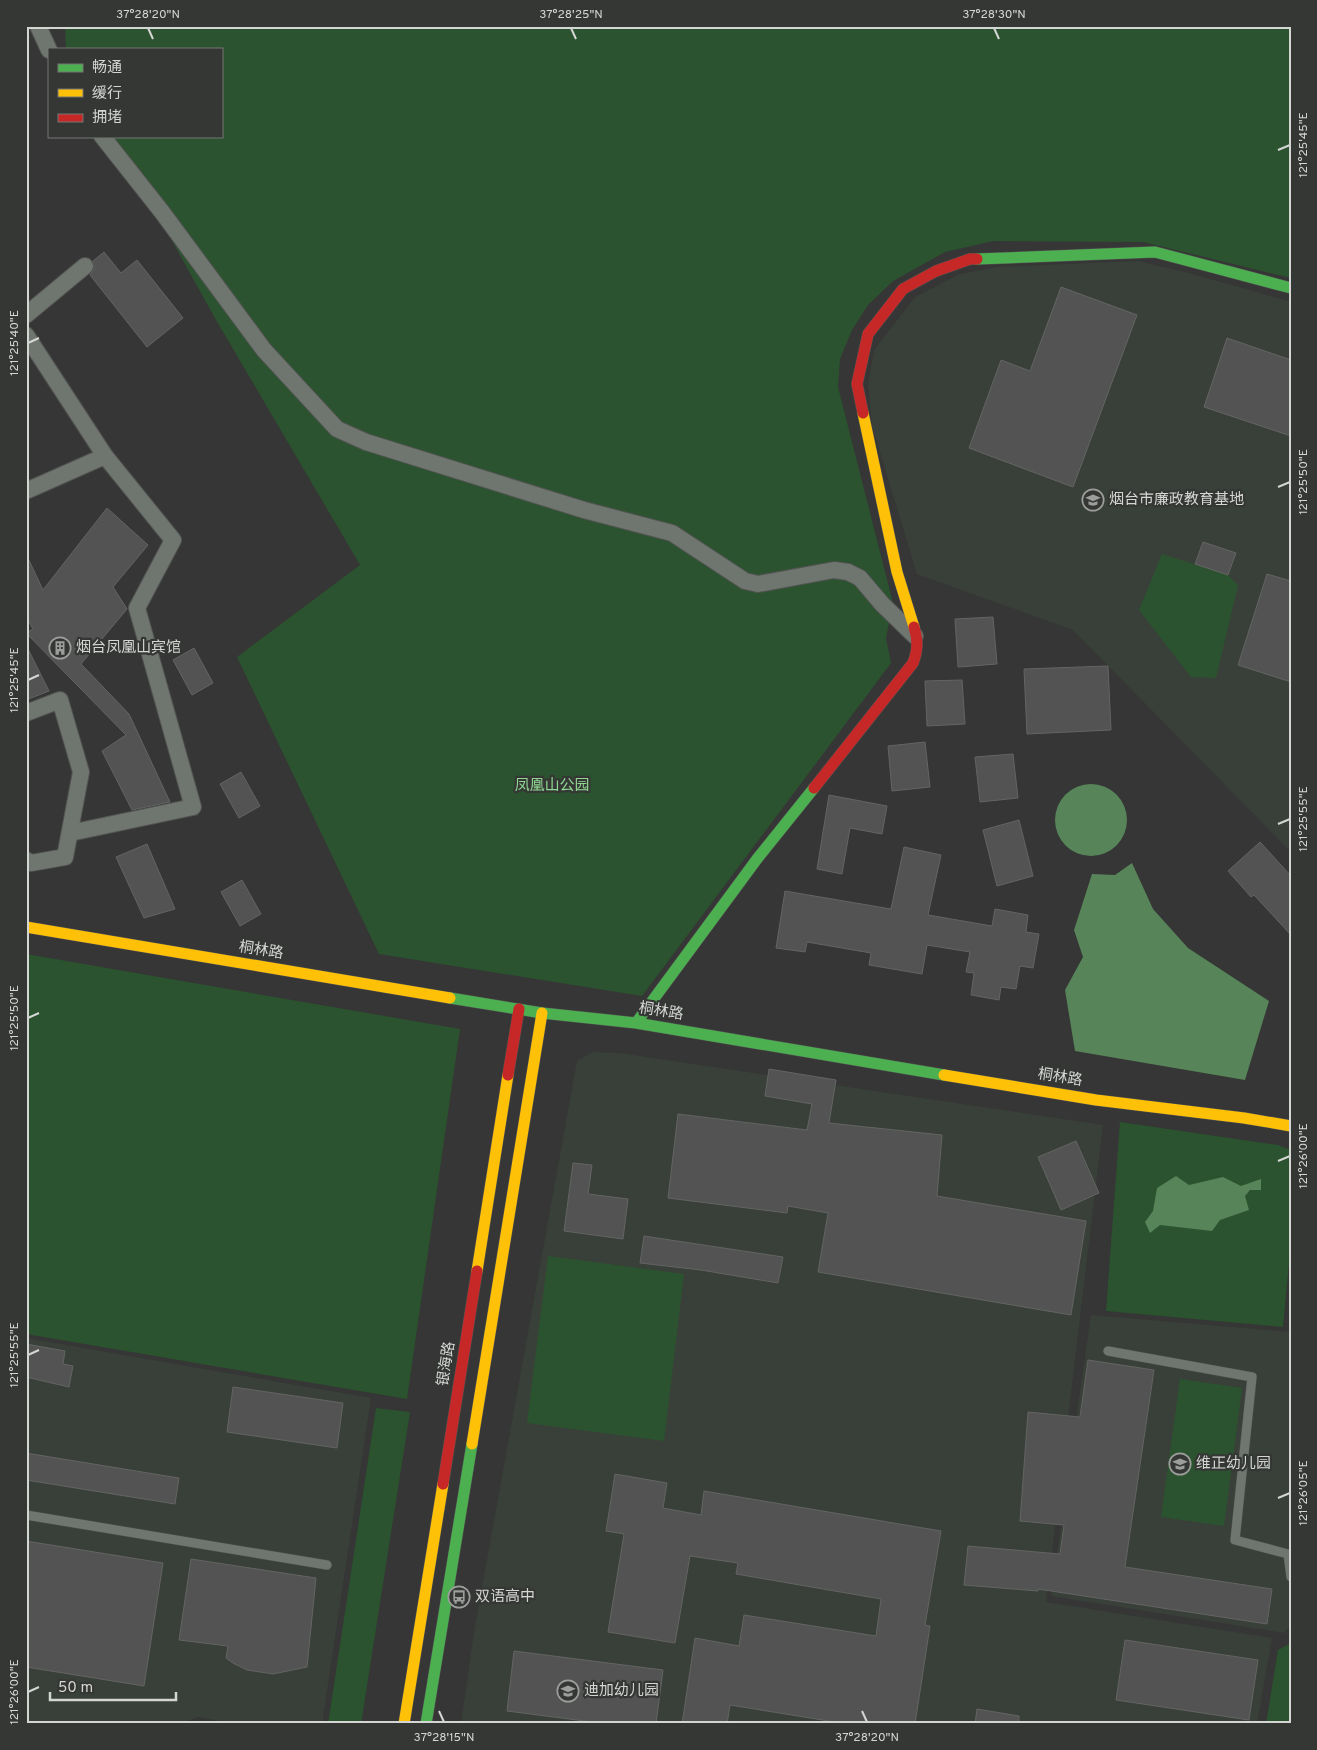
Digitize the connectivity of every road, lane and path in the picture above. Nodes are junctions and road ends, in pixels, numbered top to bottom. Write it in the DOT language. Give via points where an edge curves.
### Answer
graph roads {
  1 [pos="38,26"];
  2 [pos="48,48"];
  3 [pos="104,138"];
  4 [pos="85,266"];
  5 [pos="1291,288"];
  6 [pos="26,315"];
  7 [pos="26,335"];
  8 [pos="105,456"];
  9 [pos="26,491"];
  10 [pos="917,638"];
  11 [pos="26,714"];
  12 [pos="70,833"];
  13 [pos="26,860"];
  14 [pos="26,927"];
  15 [pos="519,1009"];
  16 [pos="542,1013"];
  17 [pos="636,1023"];
  18 [pos="1291,1126"];
  19 [pos="1108,1352"];
  20 [pos="26,1515"];
  21 [pos="328,1565"];
  22 [pos="1291,1578"];
  23 [pos="404,1724"];
  24 [pos="426,1724"];
  1 -- 2 [label="street"];
  3 -- 10 [label="street" via="264,350 336,429 366,442 584,510 672,533 745,581 758,584 834,570 848,572 860,578"];
  4 -- 6 [label="street"];
  5 -- 10 [label="street" via="1155,252 970,259 936,271 903,289 868,334 856,384 897,572"];
  7 -- 8 [label="street"];
  8 -- 9 [label="street"];
  8 -- 12 [label="street" via="173,540 137,608 193,807"];
  10 -- 17 [label="street" via="913,663 757,859"];
  11 -- 12 [label="street" via="60,700 81,772"];
  12 -- 13 [label="street" via="65,857 31,863"];
  14 -- 15 [label="street, 桐林路"];
  15 -- 16 [label="street, 桐林路"];
  15 -- 23 [label="street, 银海路"];
  16 -- 17 [label="street, 桐林路"];
  16 -- 24 [label="street"];
  17 -- 18 [label="street, 桐林路" via="1096,1100"];
  19 -- 22 [label="lane" via="1252,1377 1235,1540 1288,1554"];
  20 -- 21 [label="lane"];
}
